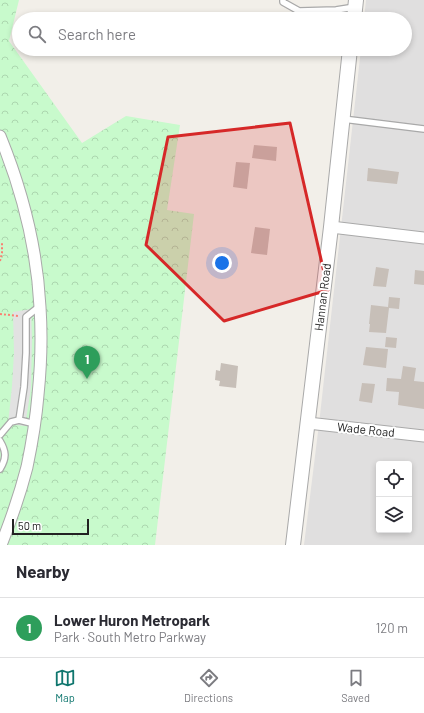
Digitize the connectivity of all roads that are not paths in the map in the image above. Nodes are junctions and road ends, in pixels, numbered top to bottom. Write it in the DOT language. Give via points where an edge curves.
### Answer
graph roads {
  1 [pos="283,0"];
  2 [pos="355,9"];
  3 [pos="349,56"];
  4 [pos="343,119"];
  5 [pos="424,129"];
  6 [pos="0,136"];
  7 [pos="331,227"];
  8 [pos="424,238"];
  9 [pos="40,305"];
  10 [pos="19,420"];
  11 [pos="308,423"];
  12 [pos="35,424"];
  13 [pos="0,435"];
  14 [pos="424,436"];
  15 [pos="0,441"];
  16 [pos="0,469"];
  17 [pos="1,545"];
  18 [pos="293,545"];
  1 -- 2 [label="lane" via="299,11"];
  3 -- 4 [label="street, Hannan Road"];
  4 -- 5 [label="lane"];
  4 -- 7 [label="street, Hannan Road"];
  6 -- 9 [label="street" via="24,206"];
  7 -- 8 [label="street"];
  7 -- 11 [label="street, Hannan Road"];
  9 -- 10 [label="lane" via="26,317 24,387"];
  9 -- 12 [label="street" via="41,366"];
  10 -- 12 [label="lane"];
  10 -- 13 [label="lane" via="11,422"];
  11 -- 14 [label="street, Wade Road"];
  11 -- 18 [label="street, Hannan Road"];
  12 -- 17 [label="street" via="19,495"];
  15 -- 16 [label="lane" via="5,454"];
}
